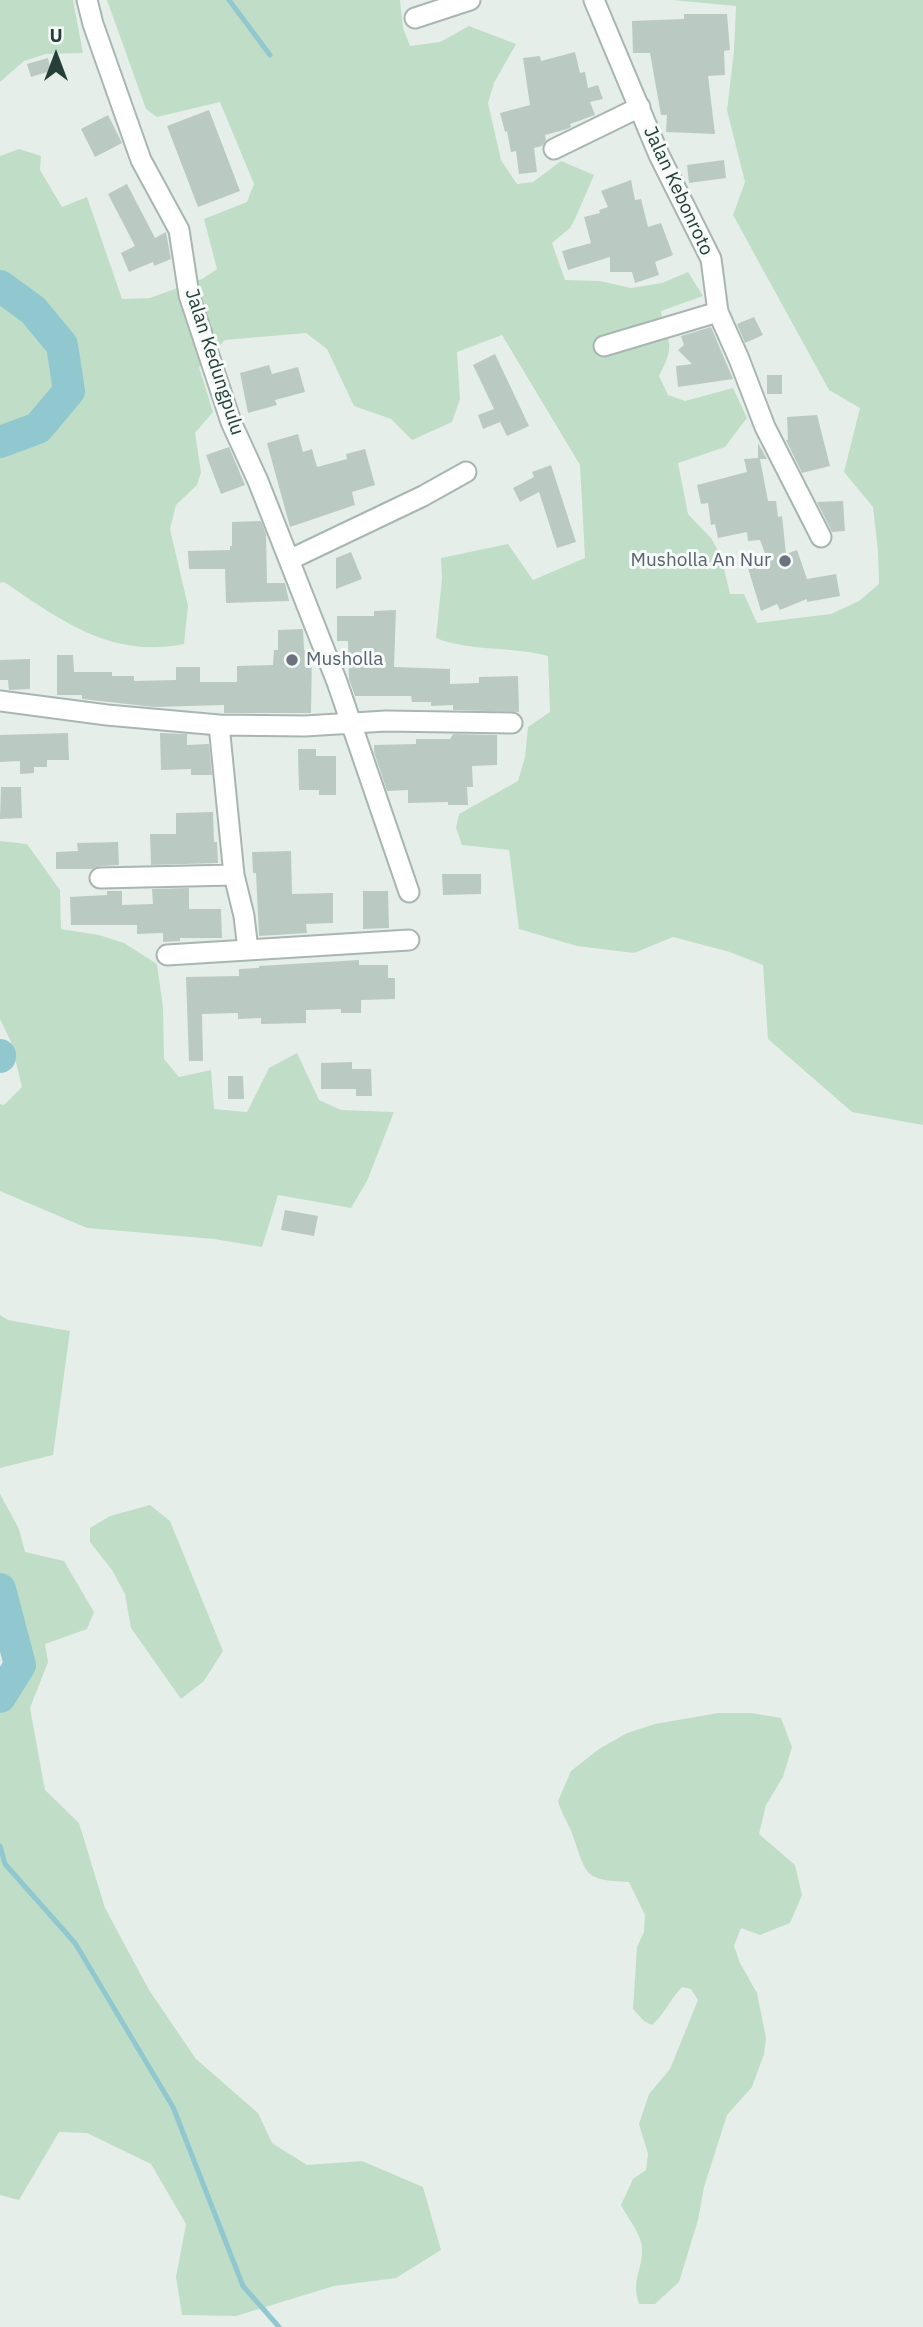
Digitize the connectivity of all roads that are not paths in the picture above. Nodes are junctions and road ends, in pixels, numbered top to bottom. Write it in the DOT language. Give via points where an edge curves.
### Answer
graph roads {
  1 [pos="87,0"];
  2 [pos="470,0"];
  3 [pos="594,0"];
  4 [pos="415,18"];
  5 [pos="640,107"];
  6 [pos="554,149"];
  7 [pos="718,312"];
  8 [pos="604,346"];
  9 [pos="466,472"];
  10 [pos="821,537"];
  11 [pos="289,560"];
  12 [pos="0,701"];
  13 [pos="351,723"];
  14 [pos="512,723"];
  15 [pos="219,724"];
  16 [pos="234,875"];
  17 [pos="100,878"];
  18 [pos="409,892"];
  19 [pos="409,940"];
  20 [pos="248,950"];
  21 [pos="167,955"];
  1 -- 11 [label="street, Jalan Kedungpulu" via="141,160 179,230 189,295 231,422"];
  2 -- 4 [label="street"];
  3 -- 5 [label="street, Jalan Kebonroto"];
  5 -- 6 [label="street"];
  5 -- 7 [label="street, Jalan Kebonroto" via="711,259"];
  7 -- 8 [label="street"];
  7 -- 10 [label="street, Jalan Kebonroto" via="765,427"];
  9 -- 11 [label="street"];
  11 -- 13 [label="street, Jalan Kedungpulu"];
  12 -- 15 [label="street"];
  13 -- 14 [label="street"];
  13 -- 15 [label="street"];
  13 -- 18 [label="street, Jalan Kedungpulu"];
  15 -- 16 [label="street"];
  16 -- 17 [label="street"];
  16 -- 20 [label="street"];
  19 -- 20 [label="street"];
  20 -- 21 [label="street"];
}
